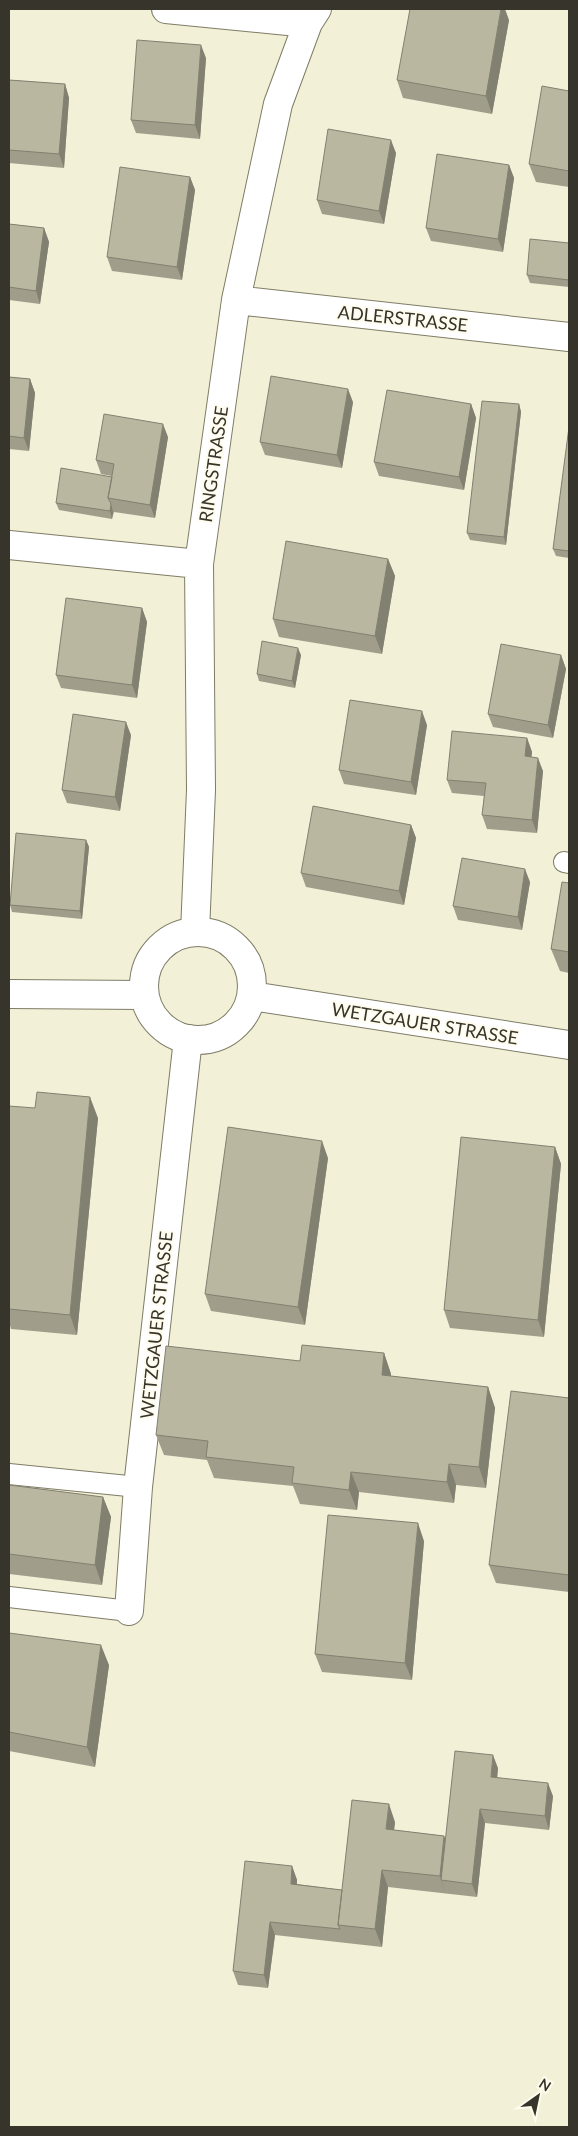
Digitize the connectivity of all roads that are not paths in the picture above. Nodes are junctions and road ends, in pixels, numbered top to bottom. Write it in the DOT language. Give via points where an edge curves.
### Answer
graph roads {
  1 [pos="166,9"];
  2 [pos="313,16"];
  3 [pos="236,300"];
  4 [pos="569,336"];
  5 [pos="9,545"];
  6 [pos="199,564"];
  7 [pos="195,932"];
  8 [pos="9,994"];
  9 [pos="144,995"];
  10 [pos="252,996"];
  11 [pos="188,1040"];
  12 [pos="569,1045"];
  13 [pos="9,1474"];
  14 [pos="138,1487"];
  15 [pos="9,1597"];
  16 [pos="129,1611"];
  1 -- 2 [label="street"];
  2 -- 3 [label="street, RINGSTRASSE" via="278,104"];
  3 -- 4 [label="street, ADLERSTRASSE"];
  3 -- 6 [label="street, RINGSTRASSE"];
  5 -- 6 [label="street"];
  6 -- 7 [label="street, RINGSTRASSE" via="201,790"];
  7 -- 9 [label="street" via="177,936 162,945 150,960"];
  7 -- 10 [label="street" via="226,940 238,950 248,964"];
  8 -- 9 [label="street"];
  9 -- 11 [label="street" via="149,1011 159,1024"];
  10 -- 11 [label="street" via="236,1026 221,1036"];
  10 -- 12 [label="street, WETZGAUER STRASSE"];
  11 -- 14 [label="street, WETZGAUER STRASSE"];
  13 -- 14 [label="lane"];
  14 -- 16 [label="street, WETZGAUER STRASSE"];
  15 -- 16 [label="lane"];
}
